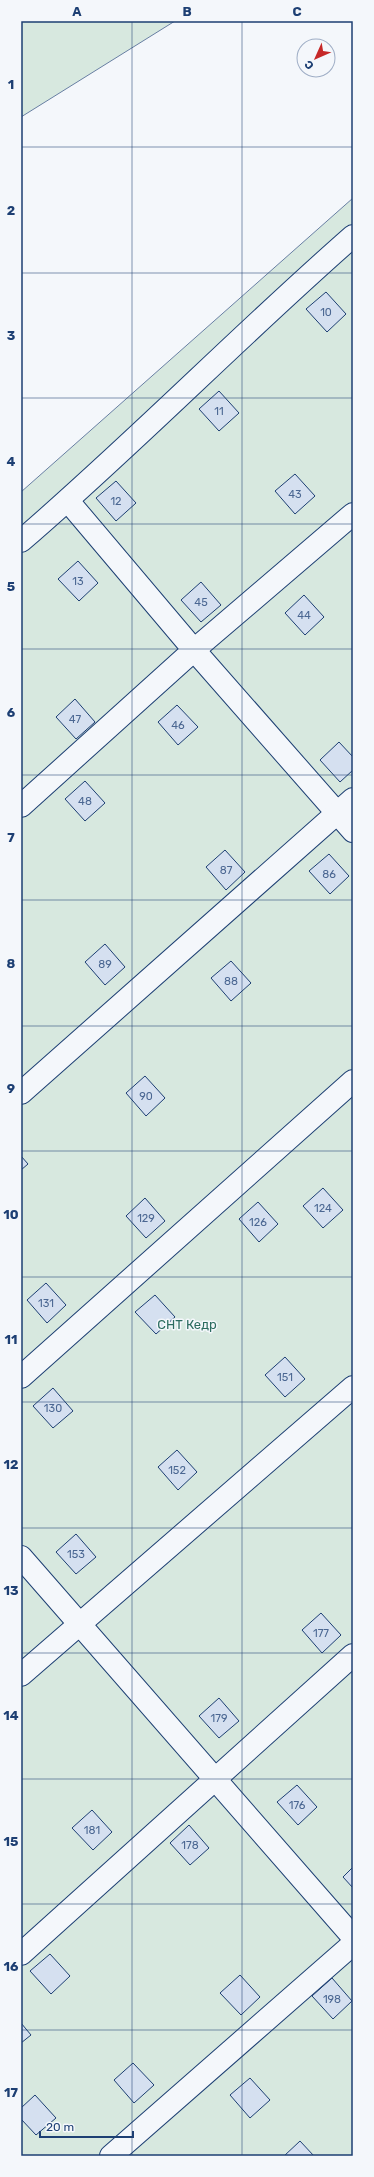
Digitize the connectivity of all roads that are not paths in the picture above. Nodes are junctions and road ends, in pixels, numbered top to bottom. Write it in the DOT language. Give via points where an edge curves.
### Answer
graph roads {
  1 [pos="353,236"];
  2 [pos="68,501"];
  3 [pos="353,514"];
  4 [pos="21,541"];
  5 [pos="194,650"];
  6 [pos="353,799"];
  7 [pos="21,806"];
  8 [pos="336,813"];
  9 [pos="353,831"];
  10 [pos="353,1081"];
  11 [pos="21,1093"];
  12 [pos="21,1377"];
  13 [pos="353,1386"];
  14 [pos="21,1557"];
  15 [pos="79,1624"];
  16 [pos="353,1655"];
  17 [pos="21,1675"];
  18 [pos="214,1778"];
  19 [pos="353,1937"];
  20 [pos="353,1944"];
  21 [pos="21,1954"];
  22 [pos="111,2156"];
  1 -- 2 [label="street" via="282,298"];
  2 -- 4 [label="street"];
  2 -- 5 [label="street"];
  3 -- 5 [label="street"];
  5 -- 7 [label="street"];
  5 -- 8 [label="street"];
  6 -- 8 [label="street"];
  8 -- 9 [label="street"];
  8 -- 11 [label="street"];
  10 -- 12 [label="street"];
  13 -- 15 [label="street"];
  14 -- 15 [label="street"];
  15 -- 17 [label="street"];
  15 -- 18 [label="street"];
  16 -- 18 [label="street"];
  18 -- 19 [label="street"];
  18 -- 21 [label="street"];
  20 -- 22 [label="street"];
}
